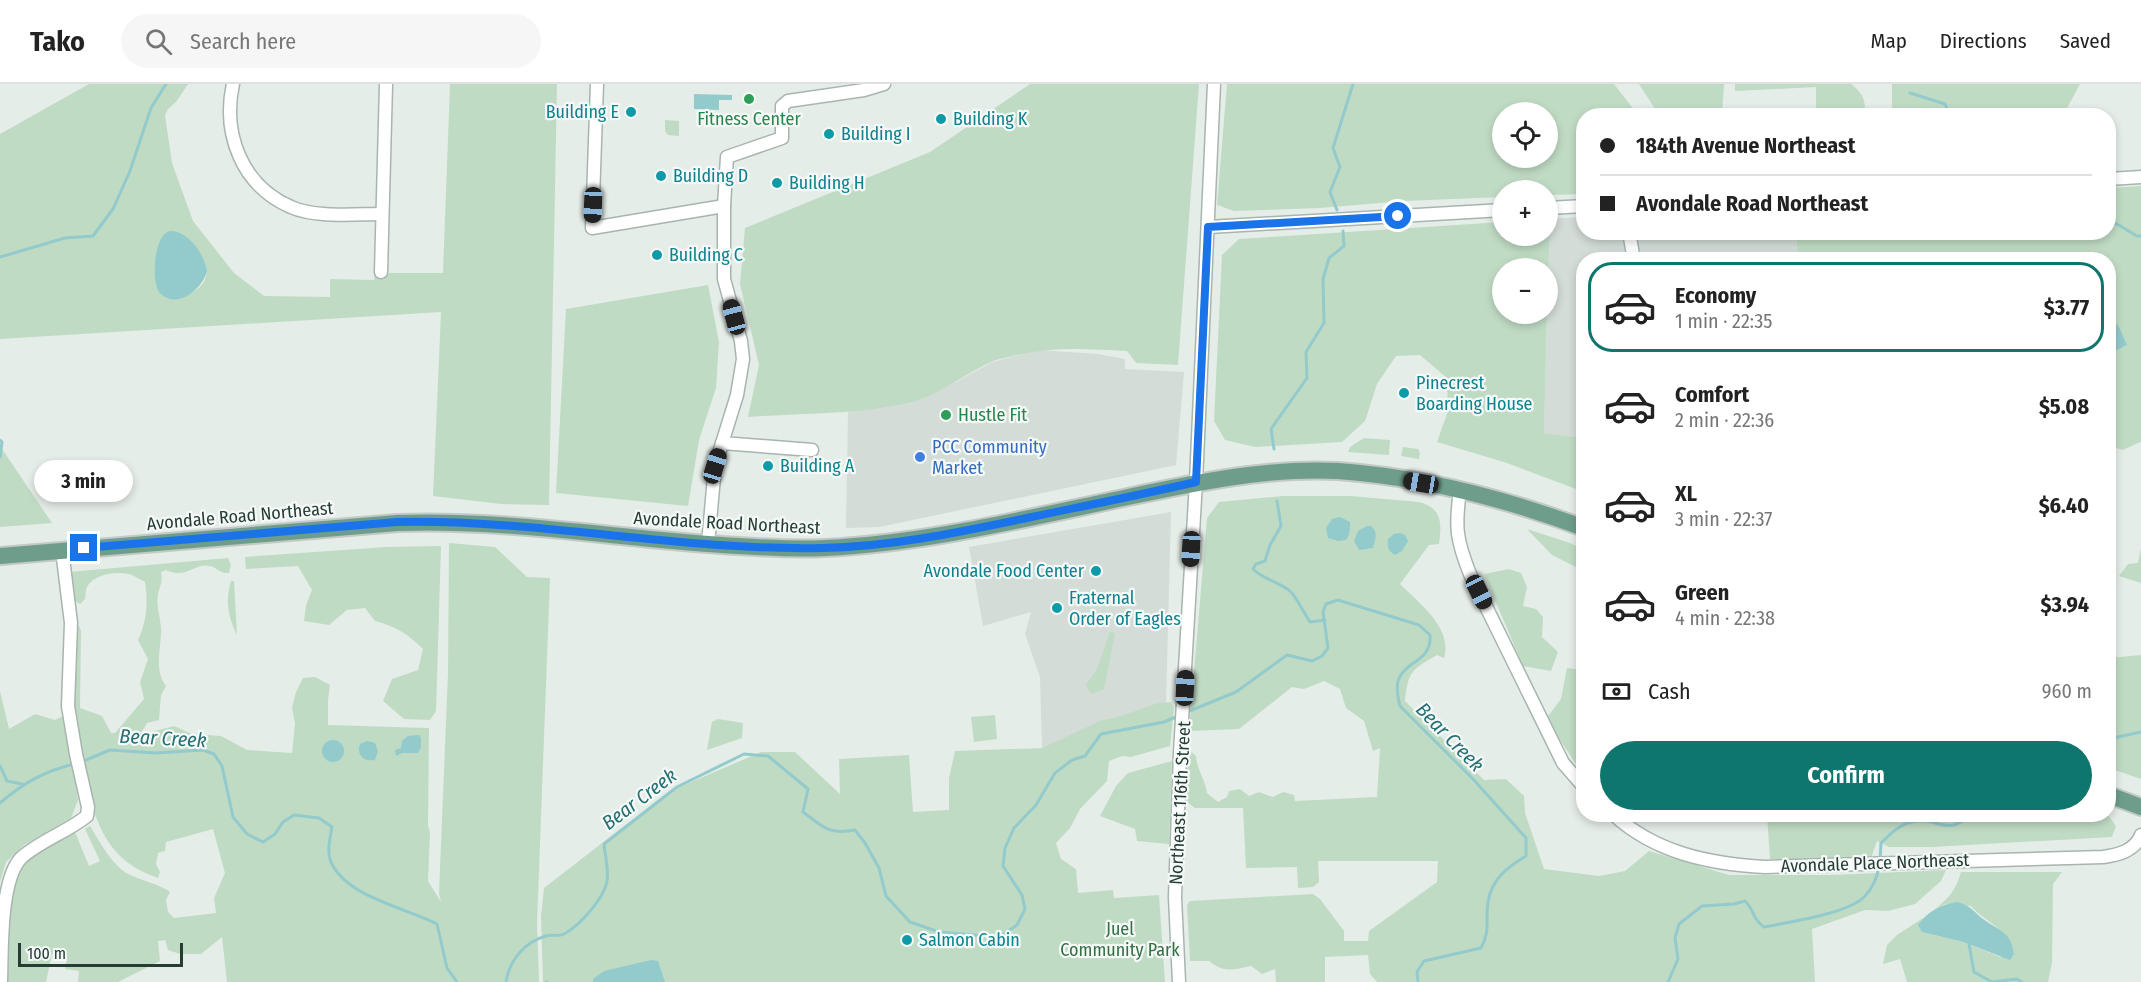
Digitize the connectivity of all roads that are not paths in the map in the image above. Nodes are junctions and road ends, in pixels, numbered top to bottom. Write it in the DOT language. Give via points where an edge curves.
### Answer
graph roads {
  1 [pos="233,84"];
  2 [pos="386,84"];
  3 [pos="597,84"];
  4 [pos="884,84"];
  5 [pos="1214,84"];
  6 [pos="2141,177"];
  7 [pos="2116,179"];
  8 [pos="724,206"];
  9 [pos="1576,206"];
  10 [pos="1558,207"];
  11 [pos="1492,211"];
  12 [pos="382,214"];
  13 [pos="1208,227"];
  14 [pos="381,272"];
  15 [pos="722,443"];
  16 [pos="812,450"];
  17 [pos="1196,482"];
  18 [pos="1460,490"];
  19 [pos="1576,525"];
  20 [pos="708,544"];
  21 [pos="62,550"];
  22 [pos="0,556"];
  23 [pos="1576,778"];
  24 [pos="2116,798"];
  25 [pos="2141,807"];
  26 [pos="1623,822"];
  27 [pos="2141,835"];
  28 [pos="1,982"];
  29 [pos="1179,982"];
  1 -- 12 [label="street" via="230,121 236,151 245,168 269,194 292,208 312,212"];
  2 -- 12 [label="street"];
  3 -- 8 [label="street" via="592,228"];
  4 -- 8 [label="street" via="788,101 782,106 782,138 727,158"];
  5 -- 13 [label="street, Northeast 116th Street"];
  6 -- 7 [label="street"];
  8 -- 15 [label="street" via="724,279 743,359"];
  9 -- 10 [label="street"];
  11 -- 13 [label="street"];
  12 -- 14 [label="street"];
  13 -- 17 [label="street, Northeast 116th Street"];
  15 -- 16 [label="street"];
  15 -- 20 [label="street" via="712,482"];
  17 -- 18 [label="main road, Avondale Road Northeast" via="1336,471"];
  17 -- 20 [label="main road, Avondale Road Northeast" via="922,538 823,548"];
  17 -- 29 [label="street, Northeast 116th Street" via="1175,897"];
  18 -- 19 [label="main road, Avondale Road Northeast"];
  18 -- 23 [label="street" via="1456,526 1461,552 1563,763"];
  20 -- 21 [label="main road, Avondale Road Northeast" via="446,521"];
  21 -- 22 [label="main road, Avondale Road Northeast"];
  21 -- 28 [label="street" via="71,623 68,706 87,816 20,858 10,872 2,916"];
  24 -- 25 [label="main road"];
  26 -- 27 [label="street, Avondale Place Northeast" via="1661,846 1697,859 1766,867 2118,856 2131,849"];
}
